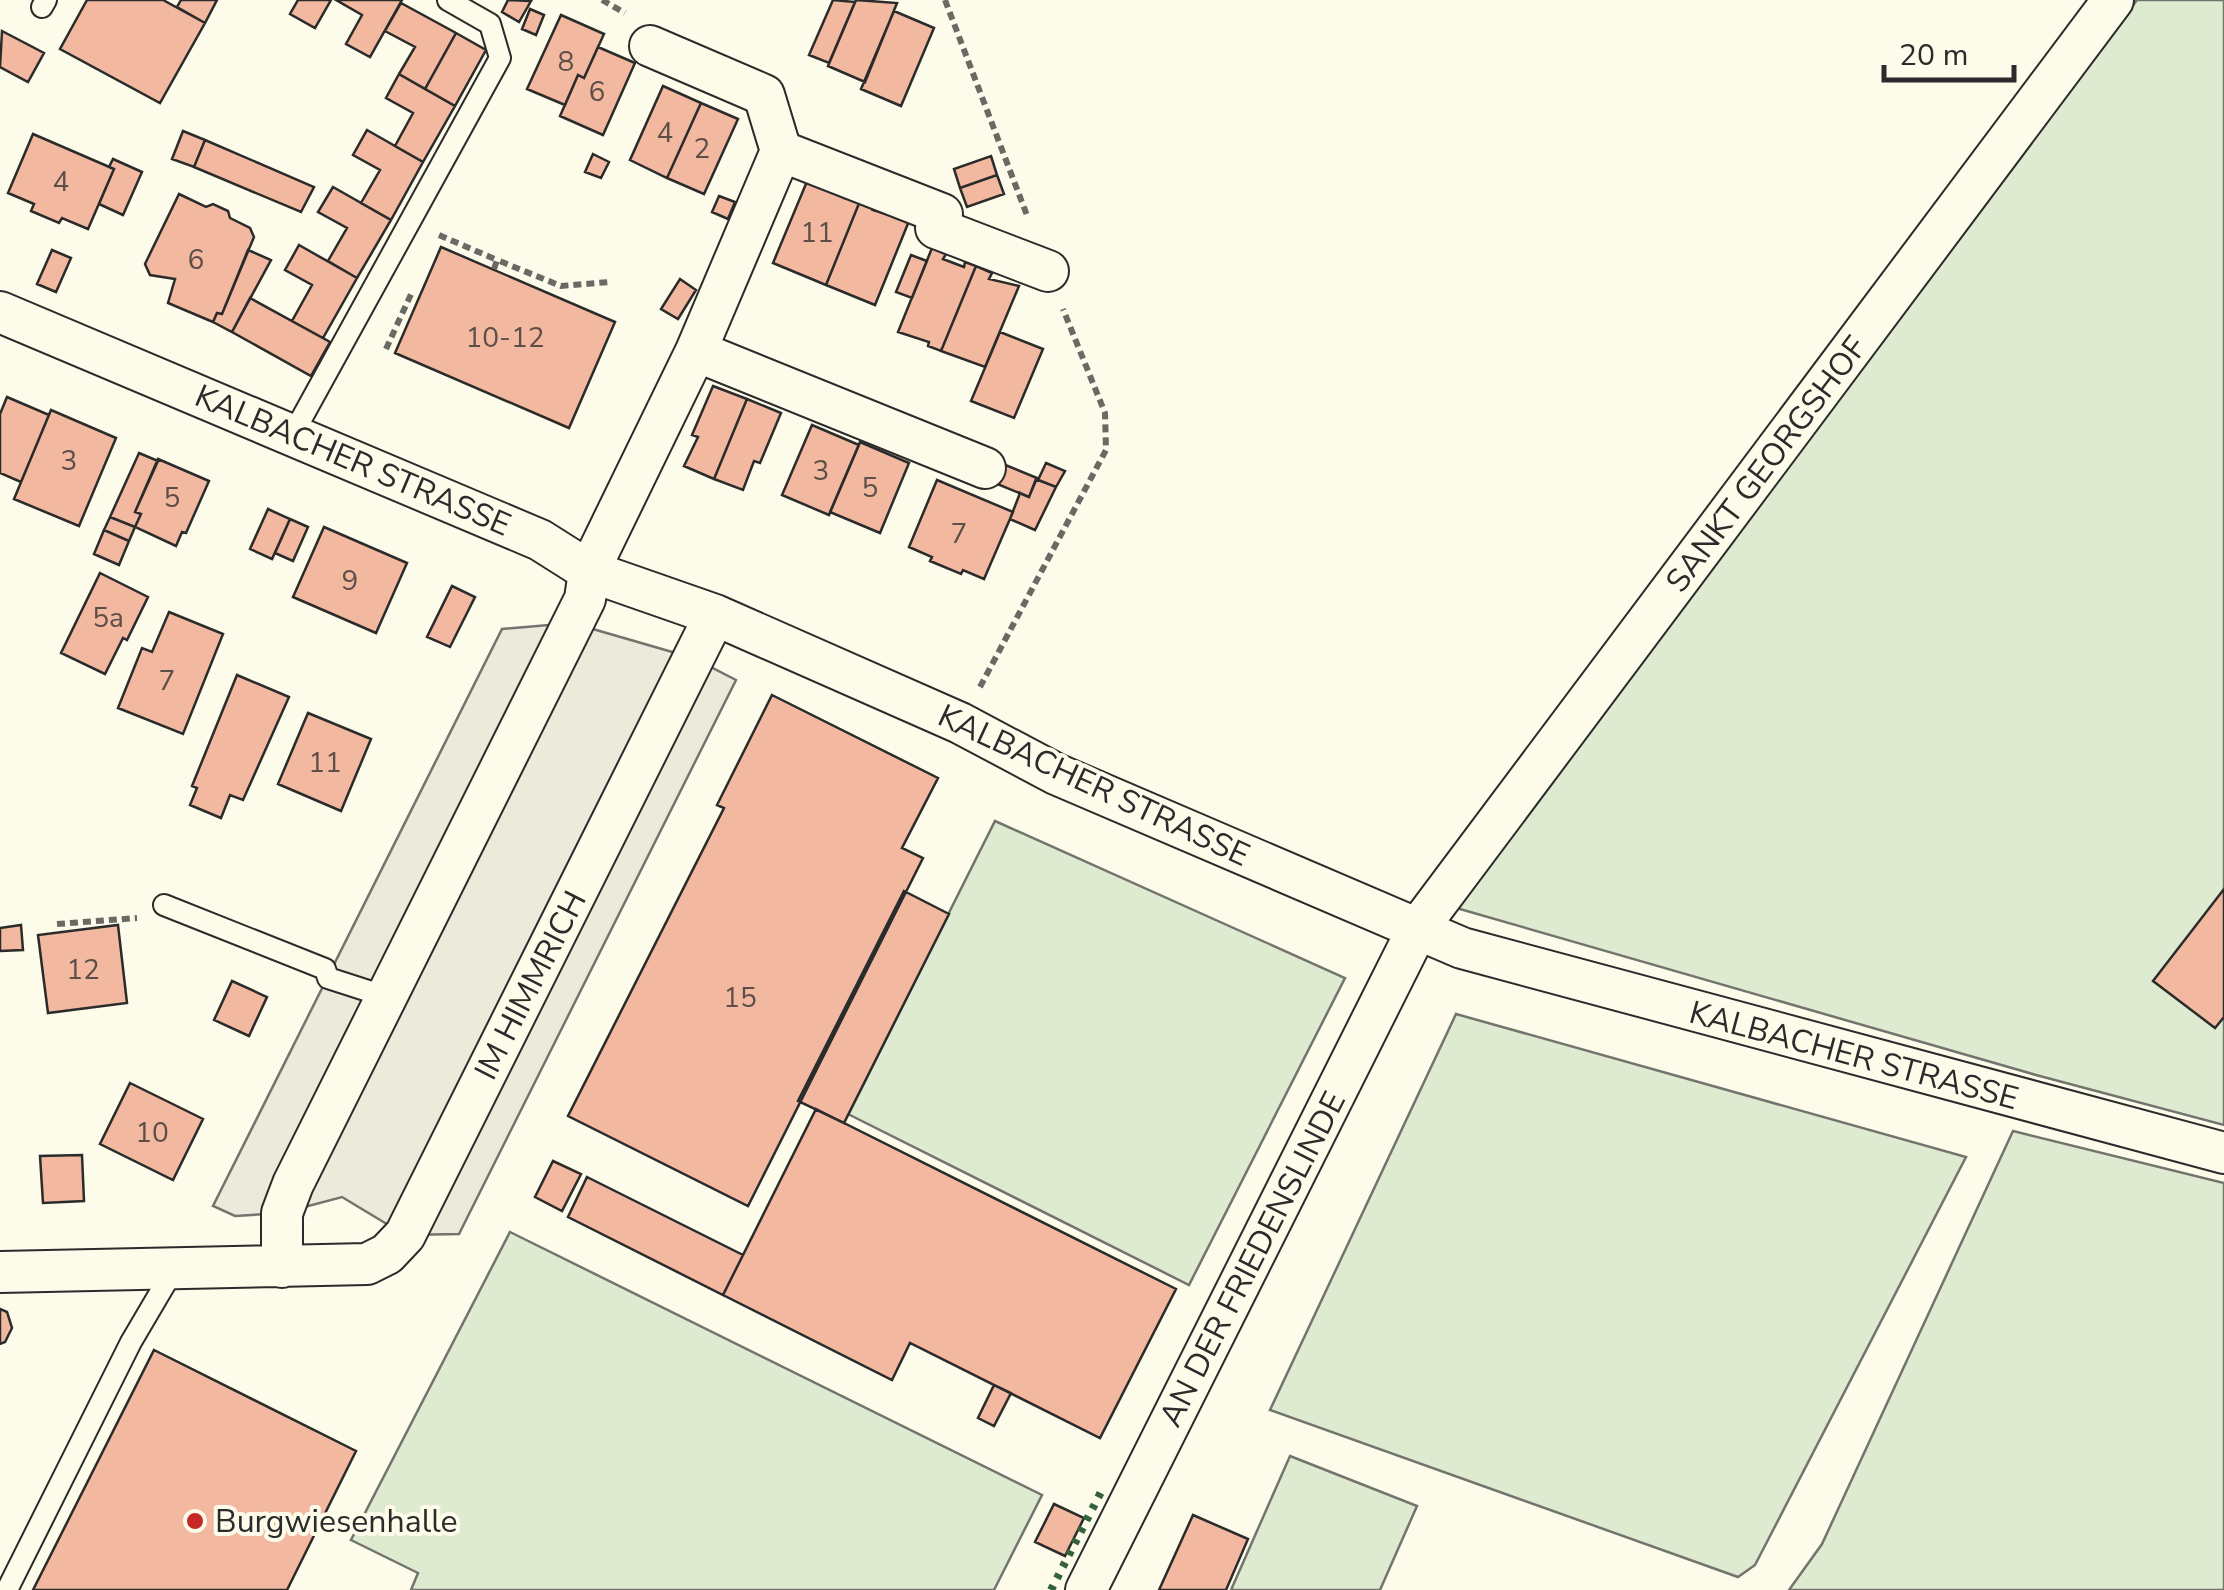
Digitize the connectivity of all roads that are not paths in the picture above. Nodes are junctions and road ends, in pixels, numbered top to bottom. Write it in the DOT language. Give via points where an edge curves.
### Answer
graph roads {
  1 [pos="448,0"];
  2 [pos="2113,0"];
  3 [pos="650,46"];
  4 [pos="782,150"];
  5 [pos="1048,271"];
  6 [pos="0,312"];
  7 [pos="696,351"];
  8 [pos="292,434"];
  9 [pos="984,468"];
  10 [pos="590,571"];
  11 [pos="715,616"];
  12 [pos="164,905"];
  13 [pos="1418,928"];
  14 [pos="387,998"];
  15 [pos="2224,1153"];
  16 [pos="282,1267"];
  17 [pos="174,1269"];
  18 [pos="0,1272"];
  19 [pos="2,1590"];
  20 [pos="1086,1590"];
  1 -- 8 [label="lane" via="490,24 500,58"];
  2 -- 13 [label="street, SANKT GEORGSHOF"];
  3 -- 4 [label="street" via="764,94"];
  4 -- 5 [label="street" via="942,214 936,228"];
  4 -- 7 [label="street"];
  6 -- 8 [label="street, KALBACHER STRASSE"];
  7 -- 9 [label="street"];
  7 -- 10 [label="street"];
  8 -- 10 [label="street, KALBACHER STRASSE" via="540,540"];
  10 -- 11 [label="street, KALBACHER STRASSE"];
  10 -- 14 [label="street" via="585,599"];
  11 -- 13 [label="street, KALBACHER STRASSE" via="960,723 1056,774"];
  11 -- 16 [label="street, IM HIMMRICH" via="404,1234 367,1264"];
  12 -- 14 [label="lane"];
  13 -- 15 [label="street, KALBACHER STRASSE" via="1462,948"];
  13 -- 20 [label="street, AN DER FRIEDENSLINDE"];
  14 -- 16 [label="street" via="292,1184 282,1214"];
  16 -- 17 [label="street, IM HIMMRICH"];
  17 -- 18 [label="street, IM HIMMRICH"];
  17 -- 19 [label="lane"];
}
